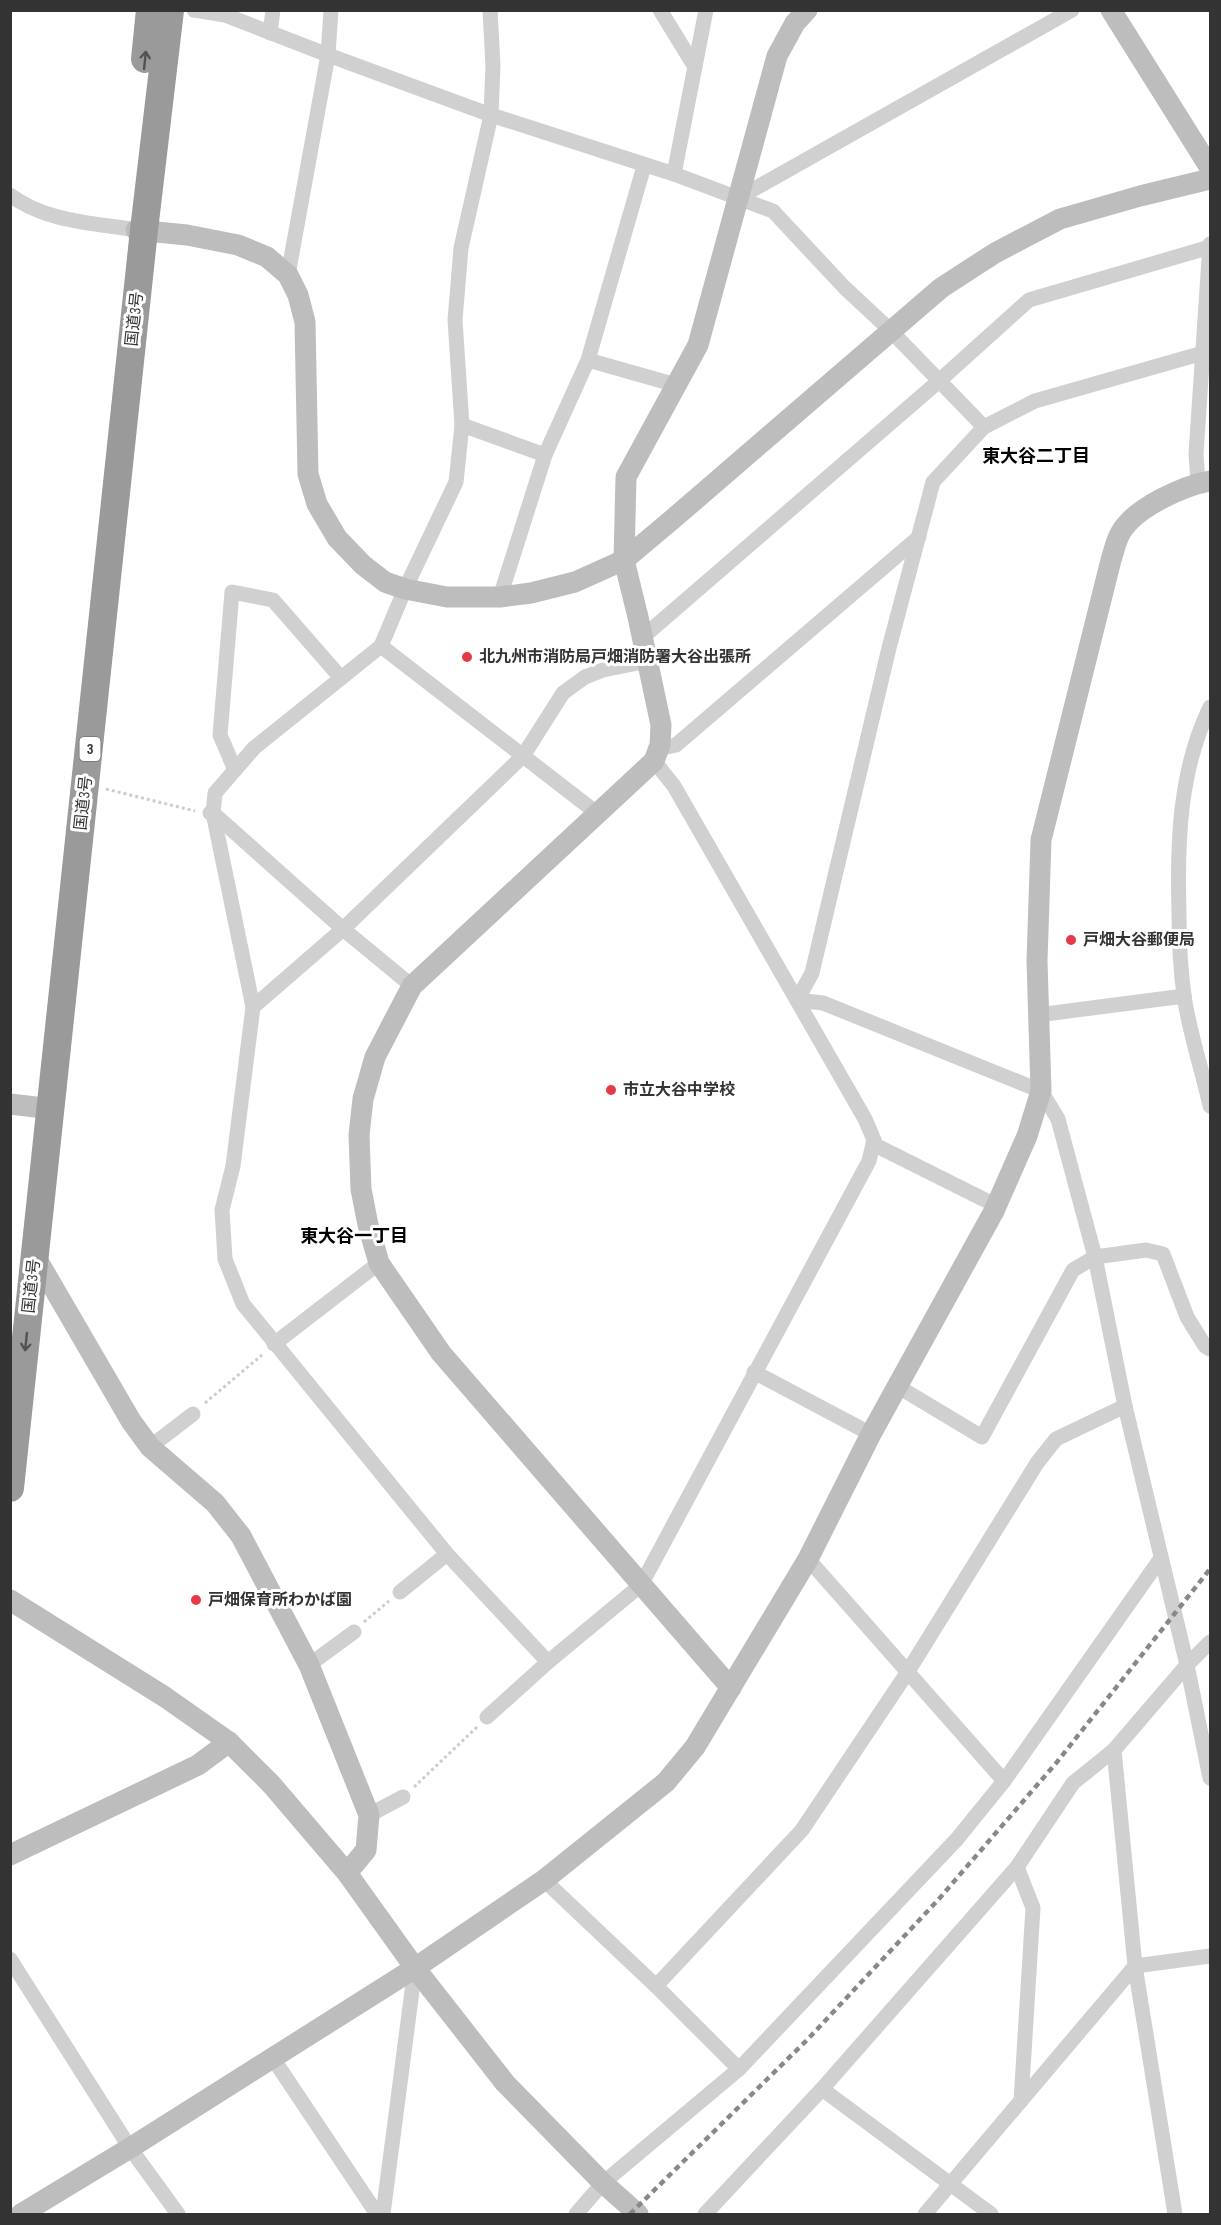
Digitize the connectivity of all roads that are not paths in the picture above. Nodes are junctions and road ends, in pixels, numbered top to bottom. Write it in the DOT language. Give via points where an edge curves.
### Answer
graph roads {
  1 [pos="150,10"];
  2 [pos="170,10"];
  3 [pos="194,10"];
  4 [pos="273,10"];
  5 [pos="331,10"];
  6 [pos="490,10"];
  7 [pos="660,10"];
  8 [pos="706,10"];
  9 [pos="807,10"];
  10 [pos="1072,10"];
  11 [pos="1111,10"];
  12 [pos="270,33"];
  13 [pos="328,55"];
  14 [pos="695,67"];
  15 [pos="491,115"];
  16 [pos="644,166"];
  17 [pos="1210,168"];
  18 [pos="674,174"];
  19 [pos="1210,179"];
  20 [pos="10,195"];
  21 [pos="740,197"];
  22 [pos="136,230"];
  23 [pos="1210,246"];
  24 [pos="288,275"];
  25 [pos="890,330"];
  26 [pos="1206,352"];
  27 [pos="588,360"];
  28 [pos="939,381"];
  29 [pos="676,385"];
  30 [pos="462,424"];
  31 [pos="984,427"];
  32 [pos="545,455"];
  33 [pos="1204,482"];
  34 [pos="919,537"];
  35 [pos="624,560"];
  36 [pos="405,589"];
  37 [pos="500,597"];
  38 [pos="643,637"];
  39 [pos="381,646"];
  40 [pos="648,661"];
  41 [pos="341,678"];
  42 [pos="1210,707"];
  43 [pos="656,755"];
  44 [pos="523,756"];
  45 [pos="235,770"];
  46 [pos="209,813"];
  47 [pos="598,814"];
  48 [pos="343,929"];
  49 [pos="412,986"];
  50 [pos="1184,996"];
  51 [pos="797,1000"];
  52 [pos="253,1007"];
  53 [pos="1038,1015"];
  54 [pos="1041,1091"];
  55 [pos="32,1106"];
  56 [pos="1210,1106"];
  57 [pos="873,1144"];
  58 [pos="997,1206"];
  59 [pos="35,1256"];
  60 [pos="1095,1257"];
  61 [pos="379,1263"];
  62 [pos="10,1308"];
  63 [pos="274,1344"];
  64 [pos="1210,1349"];
  65 [pos="754,1372"];
  66 [pos="897,1386"];
  67 [pos="1125,1406"];
  68 [pos="193,1414"];
  69 [pos="870,1434"];
  70 [pos="150,1447"];
  71 [pos="10,1488"];
  72 [pos="447,1554"];
  73 [pos="1161,1558"];
  74 [pos="808,1559"];
  75 [pos="641,1585"];
  76 [pos="400,1592"];
  77 [pos="10,1600"];
  78 [pos="354,1632"];
  79 [pos="1210,1642"];
  80 [pos="1185,1660"];
  81 [pos="548,1662"];
  82 [pos="309,1665"];
  83 [pos="908,1673"];
  84 [pos="731,1688"];
  85 [pos="487,1718"];
  86 [pos="229,1742"];
  87 [pos="1114,1750"];
  88 [pos="1210,1778"];
  89 [pos="1004,1781"];
  90 [pos="403,1797"];
  91 [pos="369,1815"];
  92 [pos="10,1854"];
  93 [pos="1017,1867"];
  94 [pos="347,1873"];
  95 [pos="544,1880"];
  96 [pos="1210,1956"];
  97 [pos="10,1959"];
  98 [pos="1136,1966"];
  99 [pos="415,1968"];
  100 [pos="656,1986"];
  101 [pos="272,2057"];
  102 [pos="739,2068"];
  103 [pos="822,2089"];
  104 [pos="1021,2101"];
  105 [pos="130,2148"];
  106 [pos="603,2183"];
  107 [pos="949,2185"];
  108 [pos="632,2208"];
  109 [pos="21,2214"];
  110 [pos="178,2214"];
  111 [pos="377,2214"];
  112 [pos="383,2214"];
  113 [pos="576,2214"];
  114 [pos="705,2214"];
  115 [pos="925,2214"];
  116 [pos="991,2214"];
  117 [pos="1175,2214"];
  22 -- 1 [label="highway, 国道3号 / 3, one-way"];
  2 -- 22 [label="highway, 国道3号 / 3"];
  3 -- 12 [label="street" via="225,15"];
  4 -- 12 [label="street"];
  5 -- 13 [label="street"];
  6 -- 15 [label="street"];
  7 -- 14 [label="street"];
  8 -- 14 [label="street"];
  9 -- 21 [label="street" via="777,56"];
  10 -- 21 [label="street"];
  11 -- 17 [label="street"];
  12 -- 13 [label="street"];
  13 -- 15 [label="street"];
  13 -- 24 [label="street"];
  14 -- 18 [label="street"];
  15 -- 16 [label="street"];
  15 -- 30 [label="street" via="461,248 455,320"];
  16 -- 18 [label="street"];
  16 -- 27 [label="street"];
  18 -- 21 [label="street"];
  19 -- 25 [label="street" via="1060,219 994,253 941,288"];
  20 -- 22 [label="street" via="45,214"];
  21 -- 25 [label="street" via="774,211"];
  21 -- 29 [label="street" via="698,345"];
  22 -- 24 [label="street" via="238,245 267,257"];
  22 -- 55 [label="highway, 国道3号 / 3"];
  23 -- 26 [label="street"];
  23 -- 28 [label="street" via="1029,300"];
  24 -- 36 [label="street" via="305,322 308,474 317,504 337,538 363,565 385,582"];
  25 -- 28 [label="street"];
  25 -- 35 [label="street"];
  26 -- 31 [label="street" via="1035,401"];
  26 -- 33 [label="street" via="1196,454"];
  27 -- 29 [label="street"];
  27 -- 32 [label="street"];
  28 -- 31 [label="street"];
  28 -- 38 [label="street"];
  29 -- 35 [label="street" via="626,477"];
  30 -- 32 [label="street"];
  30 -- 36 [label="street" via="456,482"];
  31 -- 34 [label="street" via="933,482"];
  32 -- 37 [label="street"];
  33 -- 53 [label="street" via="1138,513 1121,532 1111,560 1041,840"];
  34 -- 43 [label="street" via="676,745"];
  34 -- 51 [label="street" via="812,973"];
  35 -- 37 [label="street" via="575,582"];
  35 -- 38 [label="street"];
  36 -- 37 [label="street" via="447,597"];
  36 -- 39 [label="street"];
  38 -- 40 [label="street"];
  39 -- 41 [label="street"];
  39 -- 44 [label="street"];
  40 -- 43 [label="street" via="661,725"];
  40 -- 44 [label="street" via="603,670 563,693"];
  41 -- 45 [label="street" via="254,748"];
  41 -- 45 [label="street" via="273,600 232,592 220,735"];
  42 -- 50 [label="street" via="1184,787 1178,844"];
  43 -- 47 [label="street"];
  43 -- 51 [label="street"];
  44 -- 47 [label="street"];
  44 -- 48 [label="street"];
  45 -- 46 [label="street" via="215,793"];
  46 -- 48 [label="street"];
  46 -- 52 [label="street"];
  47 -- 49 [label="street"];
  48 -- 49 [label="street"];
  48 -- 52 [label="street"];
  49 -- 61 [label="street" via="375,1057 363,1099 362,1189"];
  50 -- 53 [label="street"];
  50 -- 56 [label="street"];
  51 -- 54 [label="street" via="824,1003"];
  51 -- 57 [label="street" via="865,1119"];
  52 -- 63 [label="street" via="233,1166 222,1210 225,1259 243,1304"];
  53 -- 54 [label="street"];
  54 -- 58 [label="street" via="1027,1136"];
  54 -- 60 [label="street" via="1058,1119"];
  55 -- 59 [label="highway, 国道3号 / 3"];
  55 -- 62 [label="highway, 国道3号 / 3"];
  57 -- 58 [label="street"];
  57 -- 65 [label="street" via="869,1161"];
  58 -- 66 [label="street"];
  59 -- 70 [label="street"];
  59 -- 71 [label="highway, 国道3号 / 3, one-way"];
  60 -- 64 [label="street" via="1146,1250 1163,1254 1187,1317"];
  60 -- 66 [label="street" via="1072,1270 982,1437"];
  60 -- 67 [label="street"];
  61 -- 63 [label="street"];
  61 -- 75 [label="street" via="441,1353"];
  63 -- 72 [label="street"];
  65 -- 69 [label="street"];
  65 -- 75 [label="street"];
  66 -- 69 [label="street"];
  67 -- 73 [label="street"];
  67 -- 83 [label="street" via="1056,1439 1037,1463"];
  68 -- 70 [label="street"];
  69 -- 74 [label="street"];
  70 -- 82 [label="street" via="215,1503 241,1536"];
  72 -- 76 [label="street"];
  72 -- 81 [label="street"];
  73 -- 80 [label="street"];
  73 -- 89 [label="street"];
  74 -- 83 [label="street"];
  74 -- 84 [label="street"];
  75 -- 81 [label="street"];
  75 -- 84 [label="street"];
  77 -- 86 [label="street"];
  78 -- 82 [label="street"];
  79 -- 80 [label="street"];
  80 -- 87 [label="street"];
  80 -- 88 [label="street"];
  81 -- 85 [label="street"];
  82 -- 91 [label="street"];
  83 -- 89 [label="street"];
  83 -- 100 [label="street" via="802,1830"];
  84 -- 95 [label="street" via="695,1747 666,1782"];
  86 -- 92 [label="street" via="198,1765"];
  86 -- 94 [label="street" via="271,1784"];
  87 -- 93 [label="street" via="1073,1783"];
  87 -- 98 [label="street"];
  89 -- 102 [label="street" via="957,1839"];
  90 -- 91 [label="street"];
  91 -- 94 [label="street" via="366,1850"];
  93 -- 103 [label="street"];
  93 -- 104 [label="street" via="1033,1908"];
  94 -- 99 [label="street"];
  95 -- 99 [label="street"];
  95 -- 100 [label="street"];
  96 -- 98 [label="street"];
  97 -- 105 [label="street"];
  98 -- 104 [label="street"];
  98 -- 117 [label="street"];
  99 -- 101 [label="street"];
  99 -- 106 [label="street" via="506,2083"];
  99 -- 112 [label="street"];
  100 -- 102 [label="street"];
  101 -- 105 [label="street"];
  101 -- 111 [label="street"];
  102 -- 106 [label="street"];
  103 -- 107 [label="street"];
  103 -- 114 [label="street"];
  104 -- 107 [label="street"];
  105 -- 109 [label="street"];
  105 -- 110 [label="street"];
  106 -- 108 [label="street"];
  106 -- 113 [label="street"];
  107 -- 115 [label="street"];
  107 -- 116 [label="street"];
}
